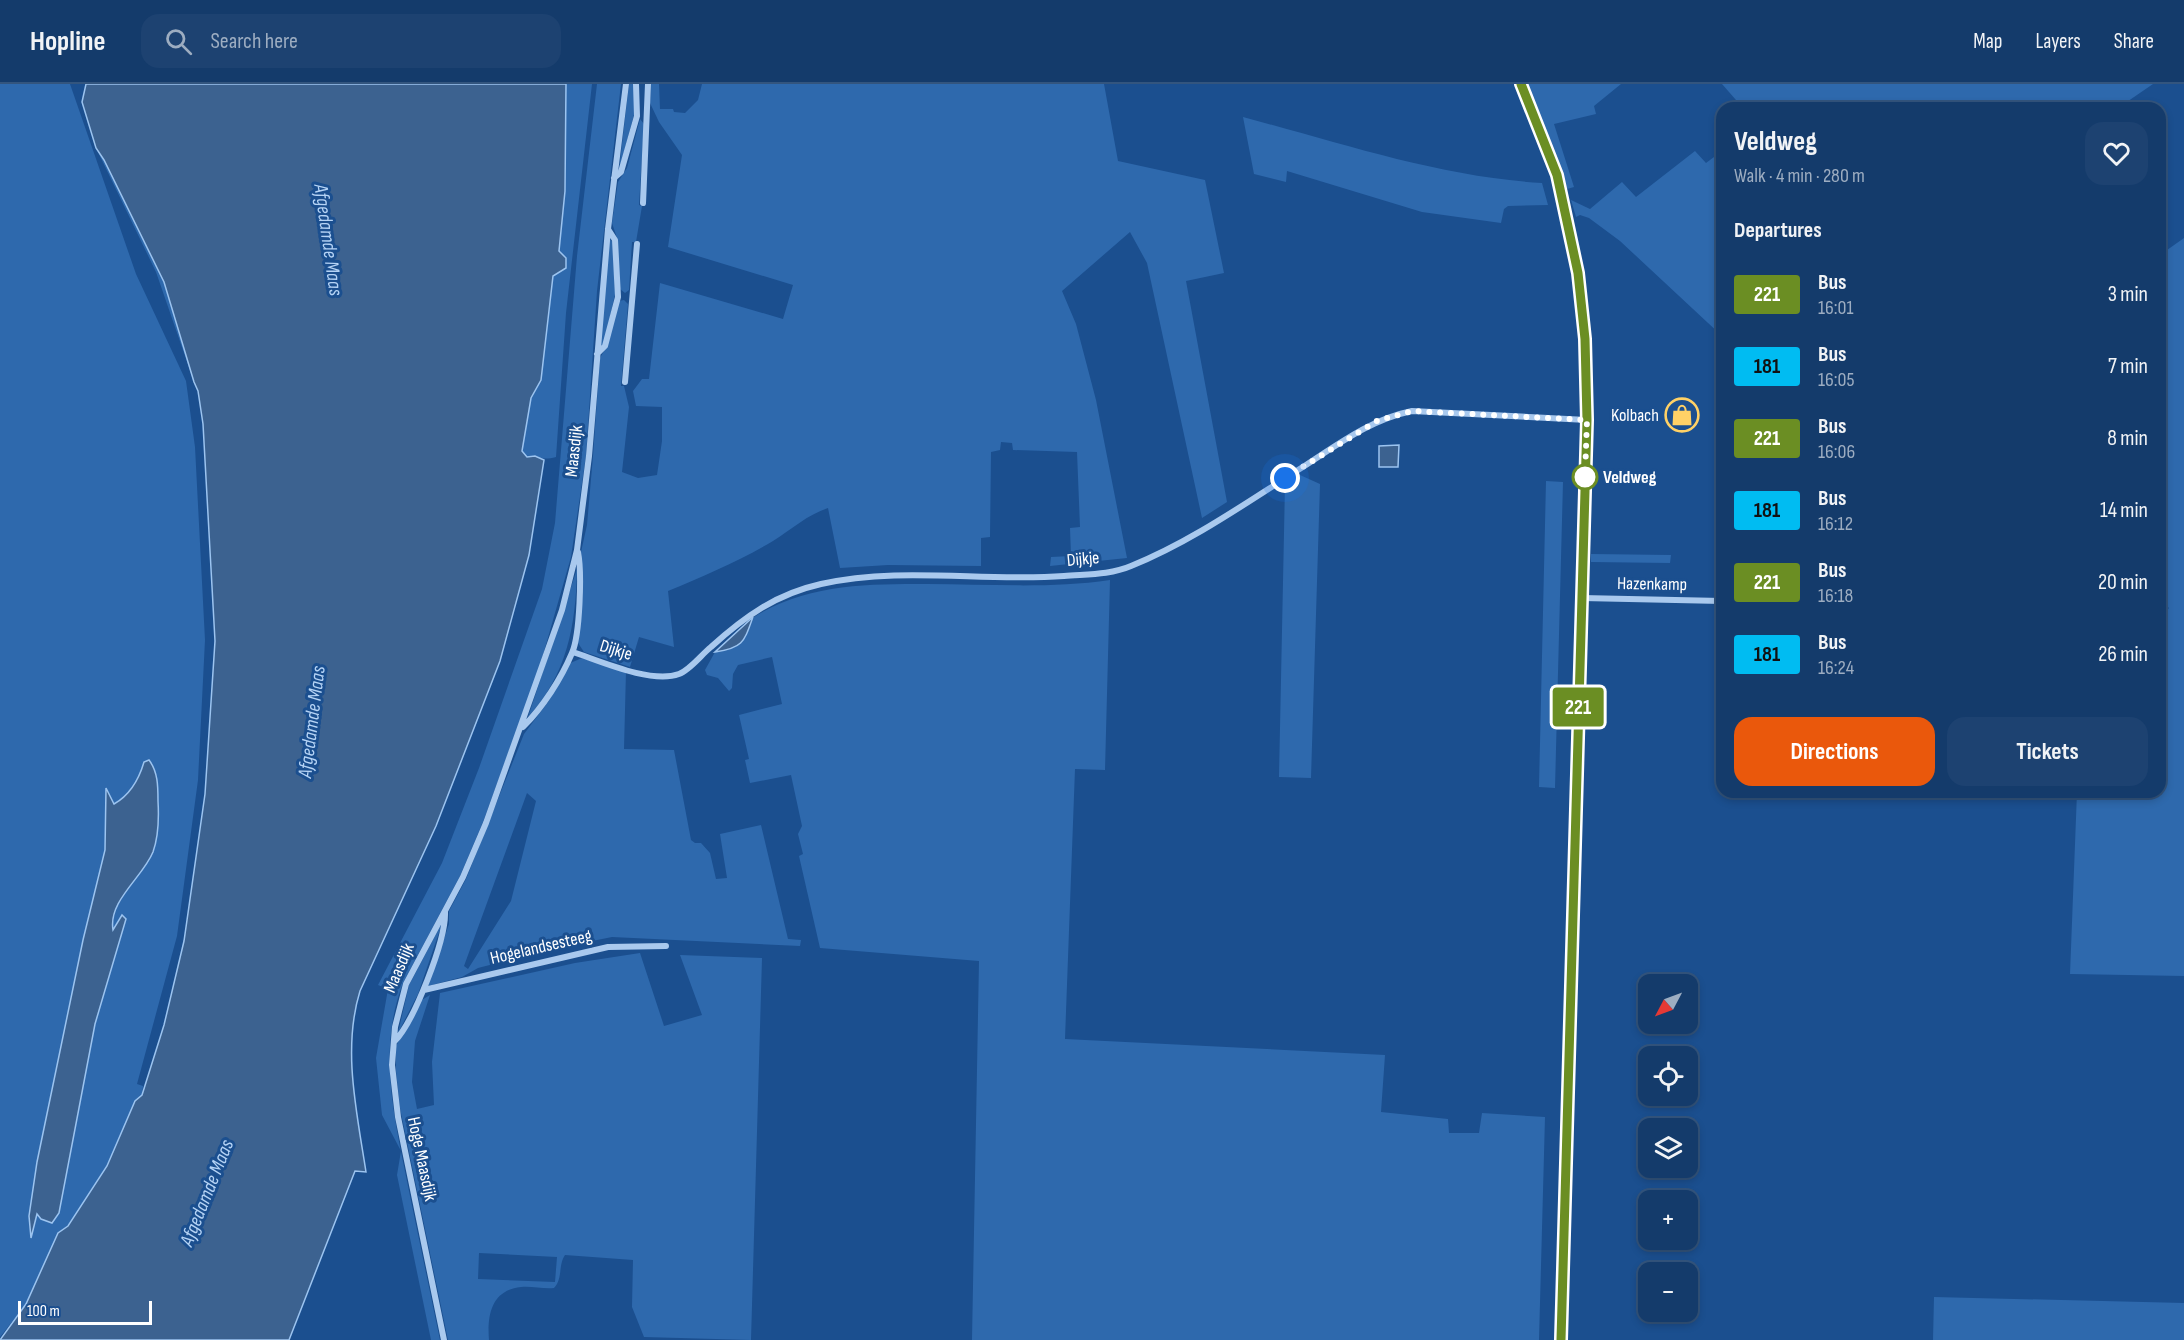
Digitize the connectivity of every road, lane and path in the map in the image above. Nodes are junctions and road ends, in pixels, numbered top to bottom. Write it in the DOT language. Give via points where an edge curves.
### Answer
graph roads {
  1 [pos="626,84"];
  2 [pos="636,84"];
  3 [pos="648,84"];
  4 [pos="1521,84"];
  5 [pos="637,116"];
  6 [pos="646,117"];
  7 [pos="614,179"];
  8 [pos="643,202"];
  9 [pos="608,229"];
  10 [pos="637,244"];
  11 [pos="618,297"];
  12 [pos="632,297"];
  13 [pos="597,354"];
  14 [pos="625,382"];
  15 [pos="1587,420"];
  16 [pos="577,550"];
  17 [pos="1581,598"];
  18 [pos="1716,601"];
  19 [pos="573,652"];
  20 [pos="520,729"];
  21 [pos="445,911"];
  22 [pos="666,946"];
  23 [pos="424,990"];
  24 [pos="394,1042"];
  25 [pos="444,1340"];
  26 [pos="1561,1340"];
  1 -- 7 [label="street, Maasdijk"];
  2 -- 5 [label="street, Maasdijk"];
  3 -- 6 [label="street"];
  4 -- 15 [label="street" via="1557,175 1578,273"];
  5 -- 6 [label="street"];
  5 -- 7 [label="street, Maasdijk" via="621,172"];
  6 -- 8 [label="street"];
  7 -- 9 [label="street, Maasdijk"];
  9 -- 11 [label="street, Maasdijk" via="615,240"];
  9 -- 13 [label="street, Maasdijk"];
  10 -- 12 [label="street"];
  11 -- 12 [label="street"];
  11 -- 13 [label="street, Maasdijk" via="605,346"];
  12 -- 14 [label="street"];
  13 -- 16 [label="street, Maasdijk"];
  15 -- 17 [label="street"];
  15 -- 19 [label="street, Dijkje" via="1412,411 1393,415 1131,567 1032,578 905,574 819,584 760,607 680,674 653,676"];
  16 -- 19 [label="street, Maasdijk" via="581,567"];
  16 -- 20 [label="street, Maasdijk" via="562,610"];
  17 -- 18 [label="street, Hazenkamp"];
  17 -- 26 [label="street"];
  19 -- 20 [label="street, Maasdijk" via="544,701"];
  20 -- 21 [label="street, Maasdijk" via="463,878"];
  21 -- 23 [label="street, Maasdijk" via="446,925"];
  21 -- 24 [label="street, Maasdijk" via="406,984"];
  22 -- 23 [label="street, Hogelandsesteeg" via="608,947"];
  23 -- 24 [label="street"];
  24 -- 25 [label="street, Hoge Maasdijk" via="392,1065 398,1117"];
}
